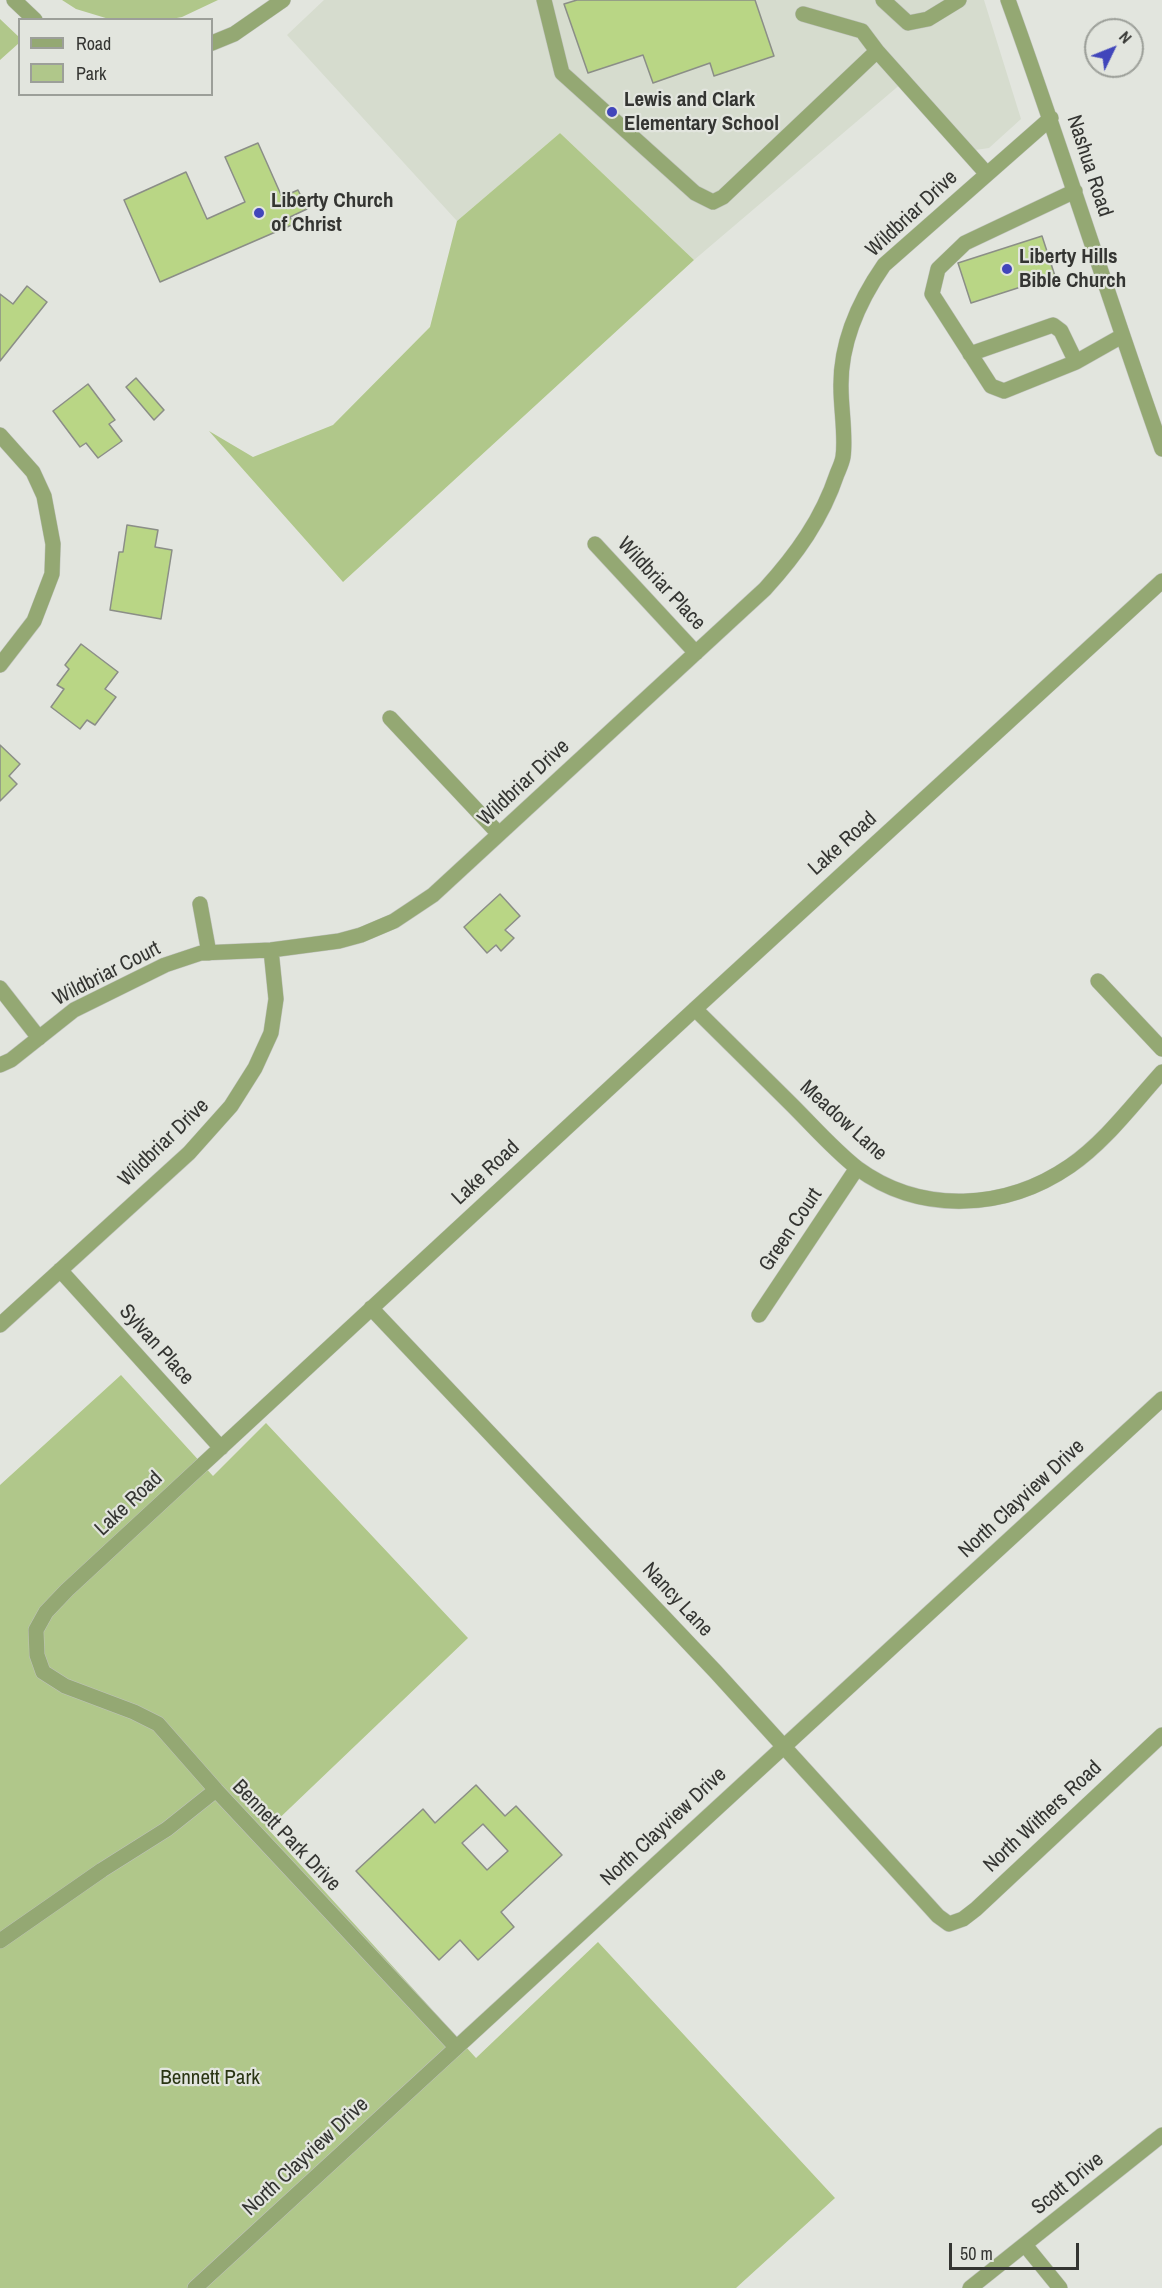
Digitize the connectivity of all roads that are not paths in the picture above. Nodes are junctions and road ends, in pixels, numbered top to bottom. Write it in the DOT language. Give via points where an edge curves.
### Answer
graph roads {
  1 [pos="14,0"];
  2 [pos="283,0"];
  3 [pos="544,0"];
  4 [pos="883,0"];
  5 [pos="959,0"];
  6 [pos="1008,0"];
  7 [pos="803,14"];
  8 [pos="32,18"];
  9 [pos="213,43"];
  10 [pos="877,51"];
  11 [pos="1051,118"];
  12 [pos="987,174"];
  13 [pos="1075,191"];
  14 [pos="1122,336"];
  15 [pos="970,354"];
  16 [pos="1076,362"];
  17 [pos="0,435"];
  18 [pos="1162,449"];
  19 [pos="595,544"];
  20 [pos="1162,581"];
  21 [pos="696,653"];
  22 [pos="0,664"];
  23 [pos="390,718"];
  24 [pos="499,834"];
  25 [pos="200,904"];
  26 [pos="271,950"];
  27 [pos="209,953"];
  28 [pos="1098,981"];
  29 [pos="0,988"];
  30 [pos="695,1009"];
  31 [pos="39,1038"];
  32 [pos="1162,1049"];
  33 [pos="0,1065"];
  34 [pos="1162,1072"];
  35 [pos="857,1168"];
  36 [pos="60,1270"];
  37 [pos="371,1308"];
  38 [pos="759,1315"];
  39 [pos="0,1324"];
  40 [pos="1162,1399"];
  41 [pos="221,1448"];
  42 [pos="1162,1735"];
  43 [pos="783,1746"];
  44 [pos="216,1790"];
  45 [pos="949,1924"];
  46 [pos="0,1941"];
  47 [pos="456,2047"];
  48 [pos="1162,2135"];
  49 [pos="1025,2245"];
  50 [pos="195,2288"];
  51 [pos="970,2288"];
  52 [pos="1060,2288"];
  1 -- 8 [label="street"];
  2 -- 9 [label="street" via="234,34"];
  3 -- 10 [label="street" via="562,73 695,193 713,202 723,197"];
  4 -- 5 [label="street" via="908,23 928,20"];
  6 -- 11 [label="street, Nashua Road"];
  7 -- 10 [label="street, Wildbriar Drive" via="862,31"];
  10 -- 12 [label="street, Wildbriar Drive"];
  11 -- 12 [label="street, Wildbriar Drive"];
  11 -- 13 [label="street, Nashua Road"];
  12 -- 21 [label="street, Wildbriar Drive" via="884,265 872,283 847,342 841,385 843,457 823,509 786,566"];
  13 -- 14 [label="street, Nashua Road"];
  13 -- 15 [label="street" via="965,243 938,269 932,294"];
  14 -- 16 [label="street"];
  14 -- 18 [label="street, Nashua Road"];
  15 -- 16 [label="street" via="991,386 1004,391"];
  15 -- 16 [label="street" via="1053,326 1061,331"];
  17 -- 22 [label="street" via="33,472 44,496 53,544 52,574 34,621"];
  19 -- 21 [label="street, Wildbriar Place"];
  20 -- 30 [label="street, Lake Road"];
  21 -- 24 [label="street, Wildbriar Drive"];
  23 -- 24 [label="street"];
  24 -- 26 [label="street, Wildbriar Drive" via="433,896 393,921 339,941"];
  25 -- 27 [label="street"];
  26 -- 27 [label="street, Wildbriar Court"];
  26 -- 36 [label="street, Wildbriar Drive" via="276,999 271,1033 244,1088 202,1140"];
  27 -- 31 [label="street, Wildbriar Court" via="165,965 74,1010"];
  28 -- 32 [label="street"];
  29 -- 31 [label="street"];
  30 -- 35 [label="street, Meadow Lane"];
  30 -- 37 [label="street, Lake Road"];
  31 -- 33 [label="street, Wildbriar Court"];
  34 -- 35 [label="street, Meadow Lane" via="1093,1148 1071,1165 1011,1195 965,1203 919,1198 897,1191"];
  35 -- 38 [label="street, Green Court"];
  36 -- 39 [label="street, Wildbriar Drive"];
  36 -- 41 [label="street, Sylvan Place"];
  37 -- 41 [label="street, Lake Road"];
  37 -- 43 [label="street, Nancy Lane"];
  40 -- 43 [label="street, North Clayview Drive"];
  41 -- 44 [label="street, Lake Road" via="46,1612 36,1630 35,1642 43,1672 65,1686 158,1725"];
  42 -- 45 [label="street, North Withers Road" via="976,1910"];
  43 -- 45 [label="street, Nancy Lane"];
  43 -- 47 [label="street, North Clayview Drive"];
  44 -- 46 [label="street, Bennett Park Drive" via="167,1829"];
  44 -- 47 [label="street, Bennett Park Drive"];
  47 -- 50 [label="street, North Clayview Drive"];
  48 -- 49 [label="street, Scott Drive"];
  49 -- 51 [label="street, Scott Drive"];
  49 -- 52 [label="street"];
}
